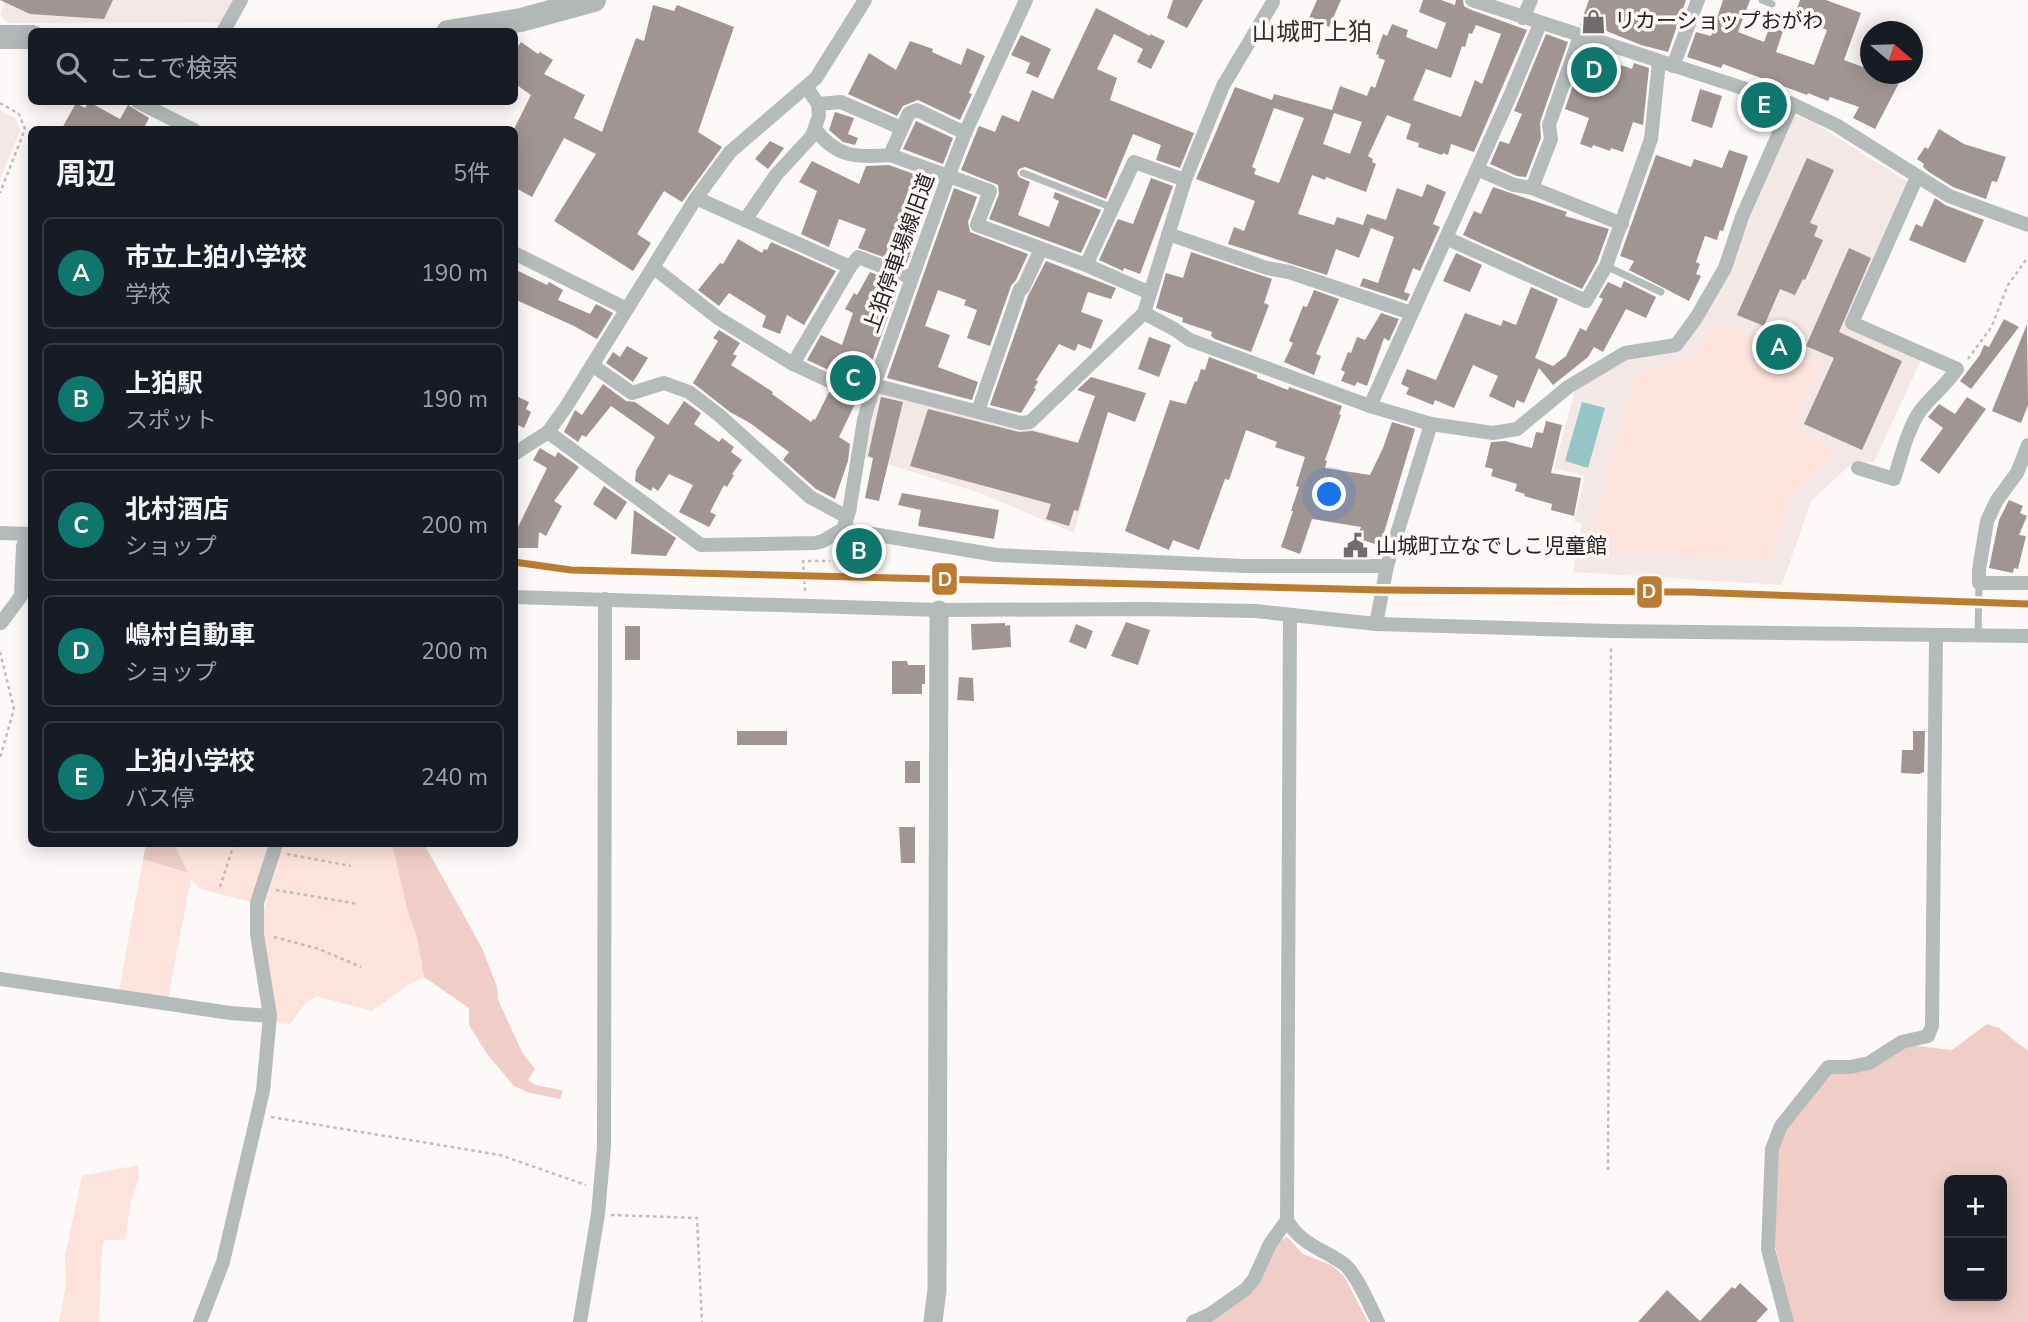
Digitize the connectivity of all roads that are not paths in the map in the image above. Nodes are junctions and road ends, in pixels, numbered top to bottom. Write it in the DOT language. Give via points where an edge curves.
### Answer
graph roads {
  1 [pos="240,0"];
  2 [pos="594,0"];
  3 [pos="865,0"];
  4 [pos="1026,0"];
  5 [pos="1472,0"];
  6 [pos="1531,0"];
  7 [pos="1698,0"];
  8 [pos="1762,0"];
  9 [pos="1274,1"];
  10 [pos="1772,4"];
  11 [pos="1523,18"];
  12 [pos="1540,24"];
  13 [pos="225,28"];
  14 [pos="472,28"];
  15 [pos="1580,36"];
  16 [pos="0,37"];
  17 [pos="28,37"];
  18 [pos="1666,64"];
  19 [pos="807,88"];
  20 [pos="818,104"];
  21 [pos="1792,104"];
  22 [pos="144,105"];
  23 [pos="186,126"];
  24 [pos="901,128"];
  25 [pos="815,129"];
  26 [pos="965,133"];
  27 [pos="890,155"];
  28 [pos="1477,169"];
  29 [pos="1023,173"];
  30 [pos="948,177"];
  31 [pos="1917,177"];
  32 [pos="1185,180"];
  33 [pos="1532,188"];
  34 [pos="696,198"];
  35 [pos="1114,208"];
  36 [pos="745,220"];
  37 [pos="1622,224"];
  38 [pos="2028,225"];
  39 [pos="1168,234"];
  40 [pos="1446,239"];
  41 [pos="1041,249"];
  42 [pos="518,255"];
  43 [pos="1086,265"];
  44 [pos="1606,266"];
  45 [pos="850,267"];
  46 [pos="654,268"];
  47 [pos="912,278"];
  48 [pos="1661,292"];
  49 [pos="1150,293"];
  50 [pos="627,309"];
  51 [pos="1144,313"];
  52 [pos="1411,313"];
  53 [pos="793,364"];
  54 [pos="592,365"];
  55 [pos="872,393"];
  56 [pos="1370,406"];
  57 [pos="978,411"];
  58 [pos="1431,424"];
  59 [pos="548,432"];
  60 [pos="2028,445"];
  61 [pos="518,451"];
  62 [pos="1858,468"];
  63 [pos="845,523"];
  64 [pos="0,533"];
  65 [pos="28,534"];
  66 [pos="28,537"];
  67 [pos="1387,566"];
  68 [pos="1979,583"];
  69 [pos="2028,583"];
  70 [pos="518,597"];
  71 [pos="605,599"];
  72 [pos="939,610"];
  73 [pos="1290,616"];
  74 [pos="1,623"];
  75 [pos="1376,624"];
  76 [pos="1936,636"];
  77 [pos="1978,636"];
  78 [pos="2028,636"];
  79 [pos="275,848"];
  80 [pos="0,979"];
  81 [pos="270,1016"];
  82 [pos="1287,1220"];
  83 [pos="200,1322"];
  84 [pos="580,1322"];
  85 [pos="933,1322"];
  86 [pos="1193,1322"];
  87 [pos="1378,1322"];
  88 [pos="1787,1322"];
  1 -- 13 [label="street"];
  2 -- 14 [label="highway"];
  3 -- 19 [label="street"];
  4 -- 26 [label="street, 上狛停車場線旧道"];
  5 -- 11 [label="street"];
  6 -- 11 [label="street"];
  7 -- 18 [label="street"];
  8 -- 10 [label="lane"];
  9 -- 32 [label="street" via="1223,86"];
  11 -- 12 [label="street"];
  12 -- 15 [label="street"];
  12 -- 28 [label="street"];
  15 -- 18 [label="street"];
  15 -- 33 [label="street"];
  16 -- 17 [label="highway"];
  18 -- 21 [label="street"];
  18 -- 37 [label="street" via="1651,139"];
  19 -- 20 [label="street"];
  19 -- 34 [label="street" via="730,152"];
  20 -- 24 [label="street" via="841,102"];
  20 -- 25 [label="street"];
  21 -- 31 [label="street" via="1836,125"];
  21 -- 58 [label="street" via="1725,268 1676,345 1625,353 1568,387 1517,429 1493,433"];
  22 -- 23 [label="street"];
  24 -- 26 [label="street" via="909,113 917,110"];
  24 -- 27 [label="street"];
  25 -- 27 [label="street" via="827,145 842,152 860,158"];
  25 -- 36 [label="street"];
  26 -- 30 [label="street, 上狛停車場線旧道"];
  27 -- 30 [label="street"];
  28 -- 33 [label="street"];
  28 -- 40 [label="street"];
  29 -- 35 [label="lane"];
  30 -- 41 [label="street" via="990,191 977,226"];
  30 -- 47 [label="street, 上狛停車場線旧道"];
  31 -- 38 [label="street" via="1949,196"];
  31 -- 62 [label="street" via="1852,324 1957,369 1920,412 1894,479"];
  32 -- 35 [label="street" via="1133,162"];
  32 -- 39 [label="street"];
  33 -- 37 [label="street"];
  34 -- 36 [label="street"];
  34 -- 46 [label="street"];
  35 -- 43 [label="street"];
  36 -- 45 [label="street"];
  37 -- 44 [label="street"];
  39 -- 49 [label="street"];
  39 -- 52 [label="street"];
  40 -- 44 [label="street" via="1586,301"];
  40 -- 52 [label="street"];
  41 -- 43 [label="street"];
  41 -- 57 [label="street" via="1020,289"];
  42 -- 50 [label="street"];
  43 -- 49 [label="street"];
  44 -- 48 [label="lane"];
  45 -- 47 [label="street" via="858,257"];
  45 -- 53 [label="street"];
  46 -- 50 [label="street"];
  46 -- 53 [label="street" via="718,318"];
  47 -- 55 [label="street, 上狛停車場線旧道"];
  49 -- 51 [label="street"];
  50 -- 54 [label="street"];
  51 -- 56 [label="street" via="1190,340"];
  51 -- 57 [label="street" via="1030,422"];
  52 -- 56 [label="street"];
  53 -- 55 [label="street"];
  54 -- 59 [label="street"];
  54 -- 63 [label="street" via="632,393 664,383 689,392"];
  55 -- 57 [label="street"];
  55 -- 63 [label="street, 上狛停車場線旧道"];
  56 -- 58 [label="street"];
  58 -- 67 [label="street"];
  59 -- 61 [label="street"];
  59 -- 63 [label="street" via="701,545 815,543"];
  60 -- 68 [label="street" via="2017,473 1987,521"];
  63 -- 67 [label="street" via="996,555 1245,566"];
  64 -- 65 [label="street"];
  66 -- 74 [label="street" via="23,546 22,596"];
  67 -- 75 [label="street"];
  68 -- 69 [label="street"];
  68 -- 77 [label="lane"];
  70 -- 71 [label="street"];
  71 -- 72 [label="street"];
  71 -- 84 [label="street" via="604,1134 598,1214"];
  72 -- 73 [label="street" via="1147,608"];
  72 -- 85 [label="street" via="937,1290"];
  73 -- 75 [label="street"];
  73 -- 82 [label="street"];
  75 -- 76 [label="street"];
  76 -- 77 [label="street"];
  76 -- 88 [label="street" via="1932,1026 1928,1036 1902,1042 1869,1063 1828,1067 1777,1132 1772,1149 1768,1249"];
  77 -- 78 [label="street"];
  79 -- 81 [label="street" via="257,903 257,934"];
  80 -- 81 [label="street"];
  81 -- 83 [label="street" via="258,1115 223,1262"];
  82 -- 86 [label="street" via="1246,1289"];
  82 -- 87 [label="street" via="1310,1245 1346,1265"];
}
